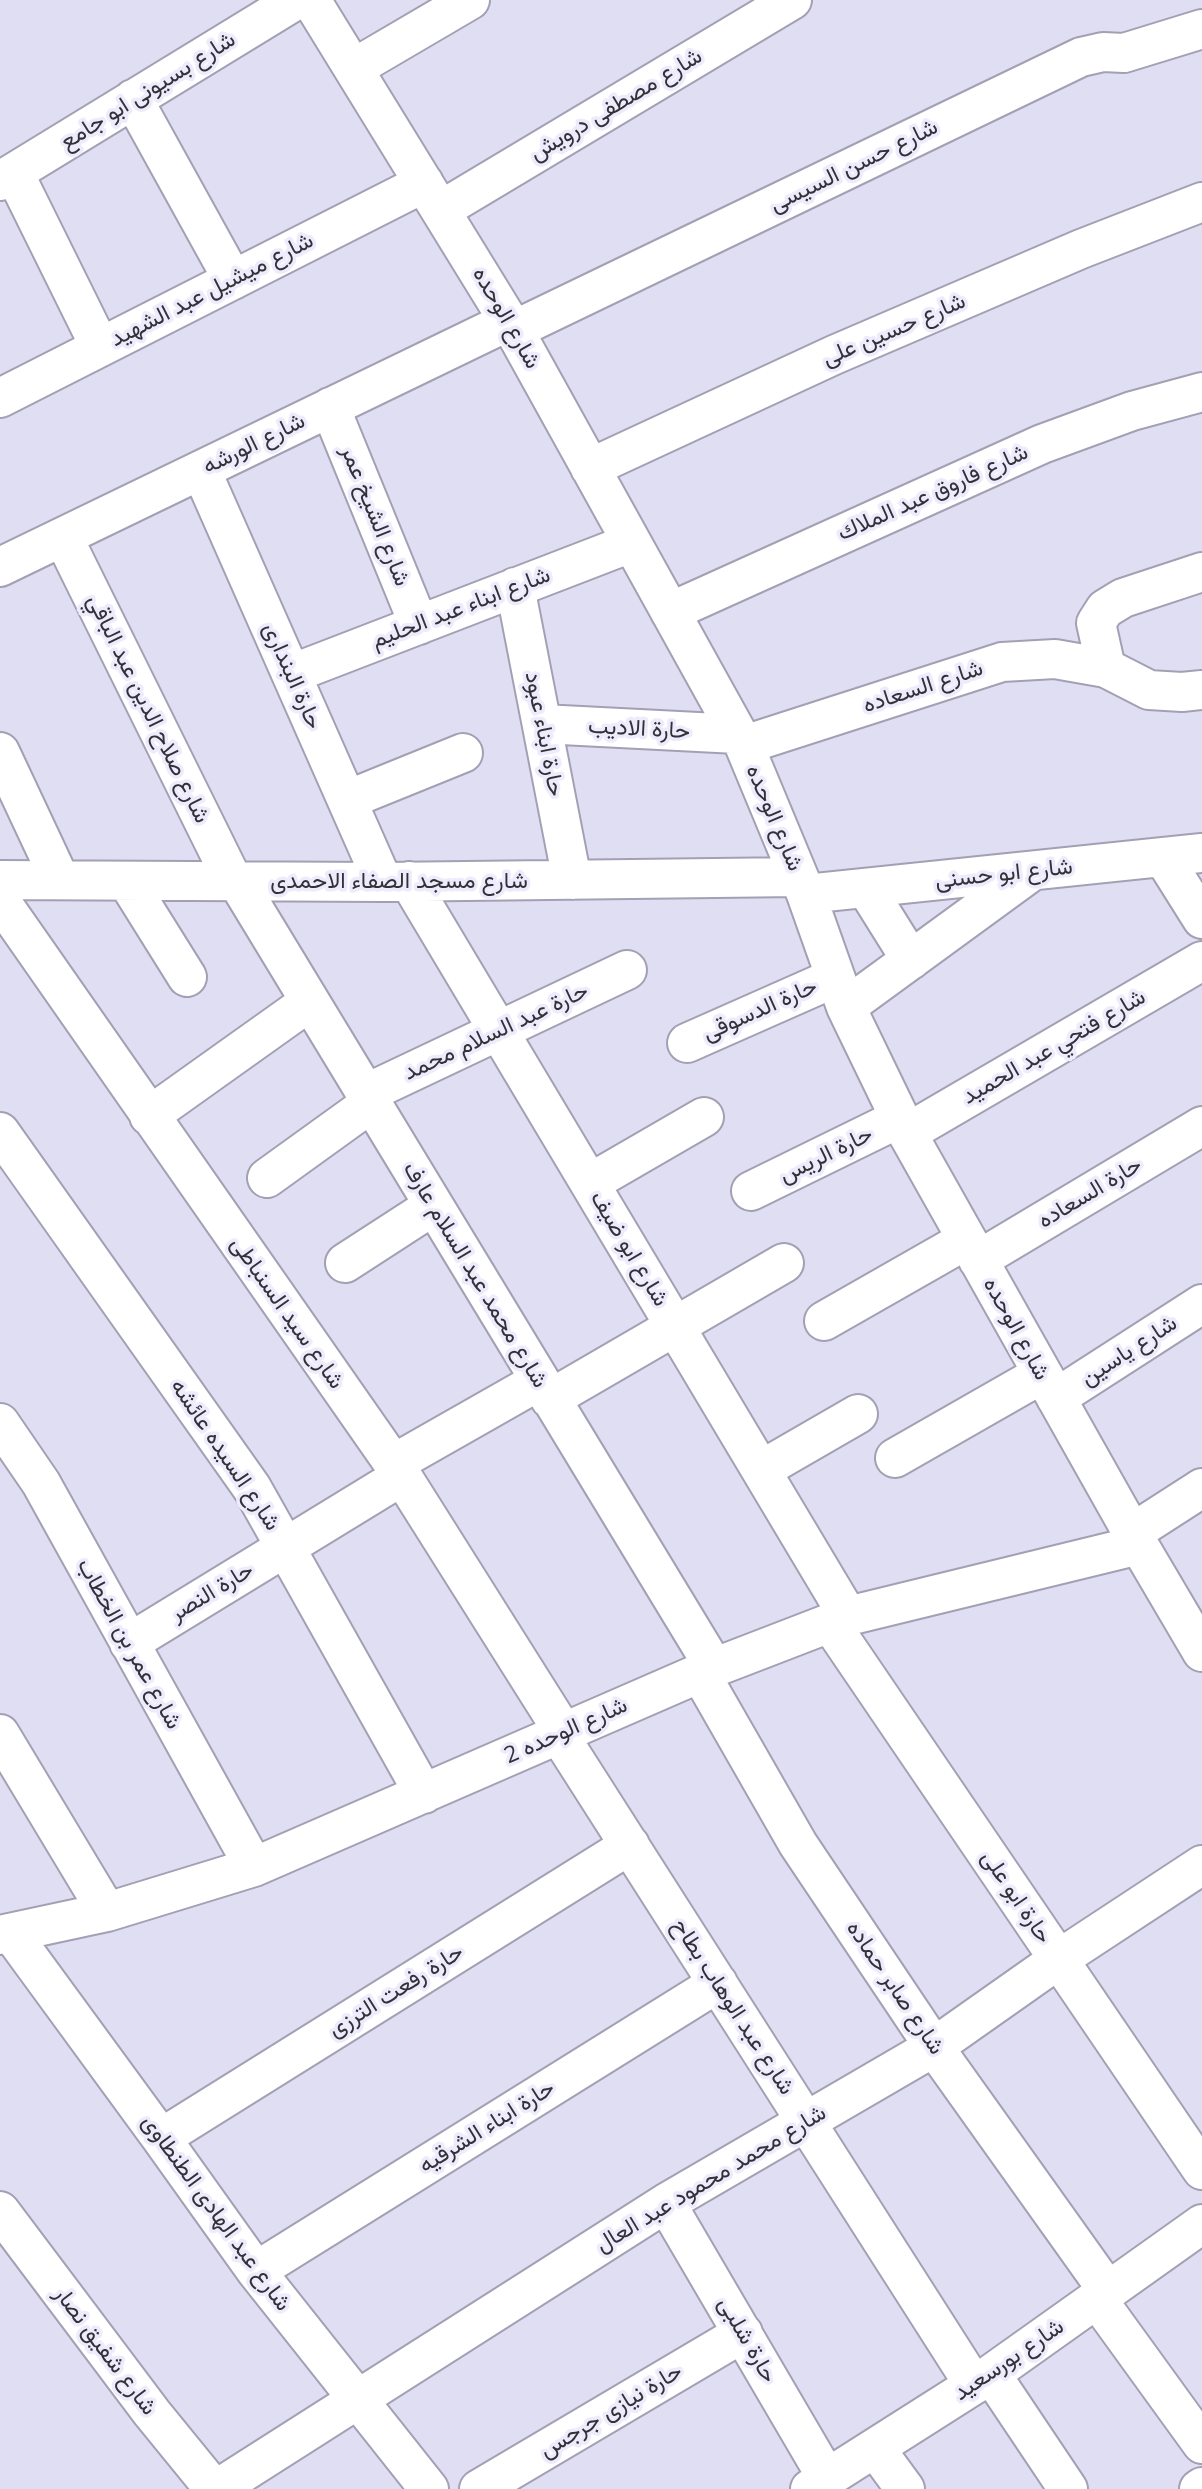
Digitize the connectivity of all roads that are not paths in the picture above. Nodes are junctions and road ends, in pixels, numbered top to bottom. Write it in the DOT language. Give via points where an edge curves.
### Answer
graph roads {
  1 [pos="296,0"];
  2 [pos="311,0"];
  3 [pos="470,0"];
  4 [pos="792,0"];
  5 [pos="1202,29"];
  6 [pos="354,68"];
  7 [pos="133,99"];
  8 [pos="7,177"];
  9 [pos="433,196"];
  10 [pos="1202,202"];
  11 [pos="233,280"];
  12 [pos="512,325"];
  13 [pos="100,347"];
  14 [pos="1202,391"];
  15 [pos="0,398"];
  16 [pos="330,407"];
  17 [pos="590,468"];
  18 [pos="201,470"];
  19 [pos="63,537"];
  20 [pos="631,542"];
  21 [pos="0,567"];
  22 [pos="1202,572"];
  23 [pos="515,587"];
  24 [pos="670,612"];
  25 [pos="419,625"];
  26 [pos="1106,668"];
  27 [pos="291,674"];
  28 [pos="1202,690"];
  29 [pos="542,724"];
  30 [pos="740,740"];
  31 [pos="0,752"];
  32 [pos="463,753"];
  33 [pos="347,800"];
  34 [pos="1202,853"];
  35 [pos="1163,858"];
  36 [pos="1032,871"];
  37 [pos="0,880"];
  38 [pos="60,880"];
  39 [pos="572,880"];
  40 [pos="127,881"];
  41 [pos="235,881"];
  42 [pos="396,882"];
  43 [pos="802,886"];
  44 [pos="866,888"];
  45 [pos="0,900"];
  46 [pos="1202,919"];
  47 [pos="911,960"];
  48 [pos="1202,961"];
  49 [pos="627,970"];
  50 [pos="187,977"];
  51 [pos="840,992"];
  52 [pos="309,1002"];
  53 [pos="499,1030"];
  54 [pos="687,1043"];
  55 [pos="368,1098"];
  56 [pos="149,1116"];
  57 [pos="704,1117"];
  58 [pos="904,1125"];
  59 [pos="1202,1126"];
  60 [pos="0,1132"];
  61 [pos="267,1178"];
  62 [pos="590,1183"];
  63 [pos="751,1191"];
  64 [pos="433,1206"];
  65 [pos="972,1250"];
  66 [pos="345,1263"];
  67 [pos="784,1263"];
  68 [pos="1202,1304"];
  69 [pos="824,1321"];
  70 [pos="675,1326"];
  71 [pos="1049,1386"];
  72 [pos="545,1390"];
  73 [pos="858,1414"];
  74 [pos="0,1423"];
  75 [pos="895,1458"];
  76 [pos="398,1470"];
  77 [pos="761,1470"];
  78 [pos="1202,1488"];
  79 [pos="1136,1539"];
  80 [pos="285,1547"];
  81 [pos="839,1620"];
  82 [pos="129,1643"];
  83 [pos="1202,1653"];
  84 [pos="707,1670"];
  85 [pos="0,1734"];
  86 [pos="562,1734"];
  87 [pos="424,1794"];
  88 [pos="630,1845"];
  89 [pos="1202,1865"];
  90 [pos="254,1867"];
  91 [pos="107,1912"];
  92 [pos="5,1934"];
  93 [pos="1059,1959"];
  94 [pos="718,1983"];
  95 [pos="934,2047"];
  96 [pos="807,2122"];
  97 [pos="161,2137"];
  98 [pos="1202,2170"];
  99 [pos="666,2203"];
  100 [pos="0,2211"];
  101 [pos="1202,2224"];
  102 [pos="256,2271"];
  103 [pos="1102,2295"];
  104 [pos="743,2333"];
  105 [pos="983,2380"];
  106 [pos="356,2400"];
  107 [pos="1202,2444"];
  108 [pos="875,2448"];
  109 [pos="818,2483"];
  110 [pos="216,2489"];
  111 [pos="429,2489"];
  112 [pos="479,2489"];
  113 [pos="905,2489"];
  114 [pos="1068,2489"];
  1 -- 7 [label="street, شارع بسيونى ابو جامع"];
  2 -- 6 [label="street, شارع الوحده"];
  3 -- 6 [label="street"];
  4 -- 9 [label="street, شارع مصطفى درويش"];
  5 -- 12 [label="street, شارع حسن السيسى" via="1124,52 1081,57"];
  6 -- 9 [label="street, شارع الوحده"];
  7 -- 8 [label="street, شارع بسيونى ابو جامع"];
  7 -- 11 [label="street"];
  8 -- 13 [label="street"];
  9 -- 11 [label="street, شارع ميشيل عبد الشهيد"];
  9 -- 12 [label="street, شارع الوحده"];
  10 -- 17 [label="street, شارع حسين على" via="834,355"];
  11 -- 13 [label="street, شارع ميشيل عبد الشهيد"];
  12 -- 16 [label="street, شارع الورشه"];
  12 -- 17 [label="street, شارع الوحده"];
  13 -- 15 [label="street, شارع ميشيل عبد الشهيد"];
  14 -- 24 [label="street, شارع فاروق عبد الملاك" via="1042,444"];
  16 -- 18 [label="street, شارع الورشه"];
  16 -- 25 [label="street, شارع الشيخ عمر"];
  17 -- 20 [label="street, شارع الوحده"];
  18 -- 19 [label="street, شارع الورشه"];
  18 -- 27 [label="street, حارة البندارى"];
  19 -- 21 [label="street, شارع الورشه"];
  19 -- 41 [label="street, شارع صلاح الدين عبد الباقي"];
  20 -- 23 [label="street, شارع ابناء عبد الحليم"];
  20 -- 24 [label="street, شارع الوحده"];
  22 -- 26 [label="street" via="1123,598 1105,609 1096,624"];
  23 -- 25 [label="street, شارع ابناء عبد الحليم"];
  23 -- 29 [label="street, حارة ابناء عبود"];
  24 -- 30 [label="street, شارع الوحده"];
  25 -- 27 [label="street, شارع ابناء عبد الحليم"];
  26 -- 28 [label="street, شارع السعاده" via="1149,690"];
  26 -- 30 [label="street, شارع السعاده" via="1055,659 1002,662"];
  27 -- 33 [label="street, حارة البندارى"];
  29 -- 30 [label="street, حارة الاديب"];
  29 -- 39 [label="street, حارة ابناء عبود"];
  30 -- 43 [label="street, شارع الوحده"];
  31 -- 38 [label="street"];
  32 -- 33 [label="street"];
  33 -- 42 [label="street, حارة البندارى"];
  34 -- 35 [label="street, شارع ابو حسنى"];
  35 -- 36 [label="street, شارع ابو حسنى"];
  35 -- 46 [label="street"];
  36 -- 44 [label="street, شارع ابو حسنى"];
  36 -- 47 [label="street, حارة الدسوقى"];
  37 -- 38 [label="street, شارع مسجد الصفاء الاحمدى"];
  38 -- 40 [label="street, شارع مسجد الصفاء الاحمدى"];
  39 -- 42 [label="street, شارع مسجد الصفاء الاحمدى"];
  39 -- 43 [label="street, شارع مسجد الصفاء الاحمدى"];
  40 -- 41 [label="street, شارع مسجد الصفاء الاحمدى"];
  40 -- 50 [label="street"];
  41 -- 42 [label="street, شارع مسجد الصفاء الاحمدى"];
  41 -- 52 [label="street, شارع محمد عبد السلام عارف"];
  42 -- 53 [label="street, شارع ابو ضيف"];
  43 -- 44 [label="street, شارع ابو حسنى"];
  43 -- 51 [label="street, شارع الوحده"];
  44 -- 47 [label="street"];
  45 -- 56 [label="street, شارع سيد السنباطى"];
  47 -- 51 [label="street, حارة الدسوقى"];
  48 -- 58 [label="street, شارع فتحي عبد الحميد"];
  49 -- 53 [label="street, حارة عبد السلام محمد"];
  51 -- 54 [label="street, حارة الدسوقى"];
  51 -- 58 [label="street, شارع الوحده"];
  52 -- 55 [label="street, شارع محمد عبد السلام عارف"];
  52 -- 56 [label="street"];
  53 -- 55 [label="street, حارة عبد السلام محمد"];
  53 -- 62 [label="street, شارع ابو ضيف"];
  55 -- 61 [label="street, حارة عبد السلام محمد"];
  55 -- 64 [label="street, شارع محمد عبد السلام عارف"];
  56 -- 76 [label="street, شارع سيد السنباطى"];
  57 -- 62 [label="street"];
  58 -- 63 [label="street, حارة الريس"];
  58 -- 65 [label="street, شارع الوحده"];
  59 -- 65 [label="street, حارة السعاده"];
  60 -- 80 [label="street, شارع السيده عائشه" via="252,1488"];
  62 -- 70 [label="street, شارع ابو ضيف"];
  64 -- 66 [label="street"];
  64 -- 72 [label="street, شارع محمد عبد السلام عارف"];
  65 -- 69 [label="street, حارة السعاده"];
  65 -- 71 [label="street, شارع الوحده"];
  67 -- 70 [label="street, حارة النصر"];
  68 -- 71 [label="street, شارع ياسين"];
  70 -- 72 [label="street, حارة النصر"];
  70 -- 77 [label="street, شارع ابو ضيف"];
  71 -- 75 [label="street, شارع ياسين"];
  71 -- 79 [label="street, شارع الوحده"];
  72 -- 76 [label="street, حارة النصر"];
  72 -- 84 [label="street, شارع محمد عبد السلام عارف"];
  73 -- 77 [label="street"];
  74 -- 82 [label="street, شارع عمر بن الخطاب" via="41,1483"];
  76 -- 80 [label="street, حارة النصر"];
  76 -- 86 [label="street, شارع سيد السنباطى"];
  77 -- 81 [label="street, شارع ابو ضيف"];
  78 -- 79 [label="street, شارع الوحده 2"];
  79 -- 81 [label="street, شارع الوحده 2"];
  79 -- 83 [label="street, شارع الوحده"];
  80 -- 82 [label="street, حارة النصر"];
  80 -- 87 [label="street, شارع السيده عائشه"];
  81 -- 84 [label="street, شارع الوحده 2"];
  81 -- 93 [label="street, حارة ابو على"];
  82 -- 90 [label="street, شارع عمر بن الخطاب"];
  84 -- 86 [label="street, شارع الوحده 2"];
  84 -- 95 [label="street, شارع صابر حماده" via="798,1844"];
  85 -- 91 [label="street"];
  86 -- 87 [label="street, شارع الوحده 2"];
  86 -- 88 [label="street, شارع عبد الوهاب بطاح"];
  87 -- 90 [label="street, شارع الوحده 2"];
  88 -- 94 [label="street, شارع عبد الوهاب بطاح"];
  88 -- 97 [label="street, حارة رفعت الترزى"];
  89 -- 93 [label="street, شارع محمد محمود عبد العال"];
  90 -- 91 [label="street, شارع الوحده 2"];
  91 -- 92 [label="street, شارع الوحده 2"];
  92 -- 97 [label="street, شارع عبد الهادى الطنطاوى"];
  93 -- 95 [label="street, شارع محمد محمود عبد العال"];
  93 -- 98 [label="street, حارة ابو على"];
  94 -- 96 [label="street, شارع عبد الوهاب بطاح"];
  94 -- 102 [label="street, حارة ابناء الشرقيه"];
  95 -- 96 [label="street, شارع محمد محمود عبد العال"];
  95 -- 103 [label="street, شارع صابر حماده"];
  96 -- 99 [label="street, شارع محمد محمود عبد العال"];
  96 -- 105 [label="street, شارع عبد الوهاب بطاح"];
  97 -- 102 [label="street, شارع عبد الهادى الطنطاوى"];
  99 -- 104 [label="street, حارة شلبى"];
  99 -- 106 [label="street, شارع محمد محمود عبد العال"];
  100 -- 110 [label="street, شارع شفيق نصار" via="152,2413"];
  101 -- 103 [label="street, شارع بورسعيد"];
  102 -- 106 [label="street, شارع عبد الهادى الطنطاوى"];
  103 -- 105 [label="street, شارع بورسعيد"];
  103 -- 107 [label="street, شارع صابر حماده"];
  104 -- 109 [label="street, حارة شلبى"];
  104 -- 112 [label="street, حارة نيازى جرجس"];
  105 -- 108 [label="street, شارع بورسعيد"];
  105 -- 114 [label="street, شارع عبد الوهاب بطاح"];
  106 -- 110 [label="street, شارع محمد محمود عبد العال"];
  106 -- 111 [label="street, شارع عبد الهادى الطنطاوى"];
  108 -- 109 [label="street, شارع بورسعيد"];
  108 -- 113 [label="street"];
}
